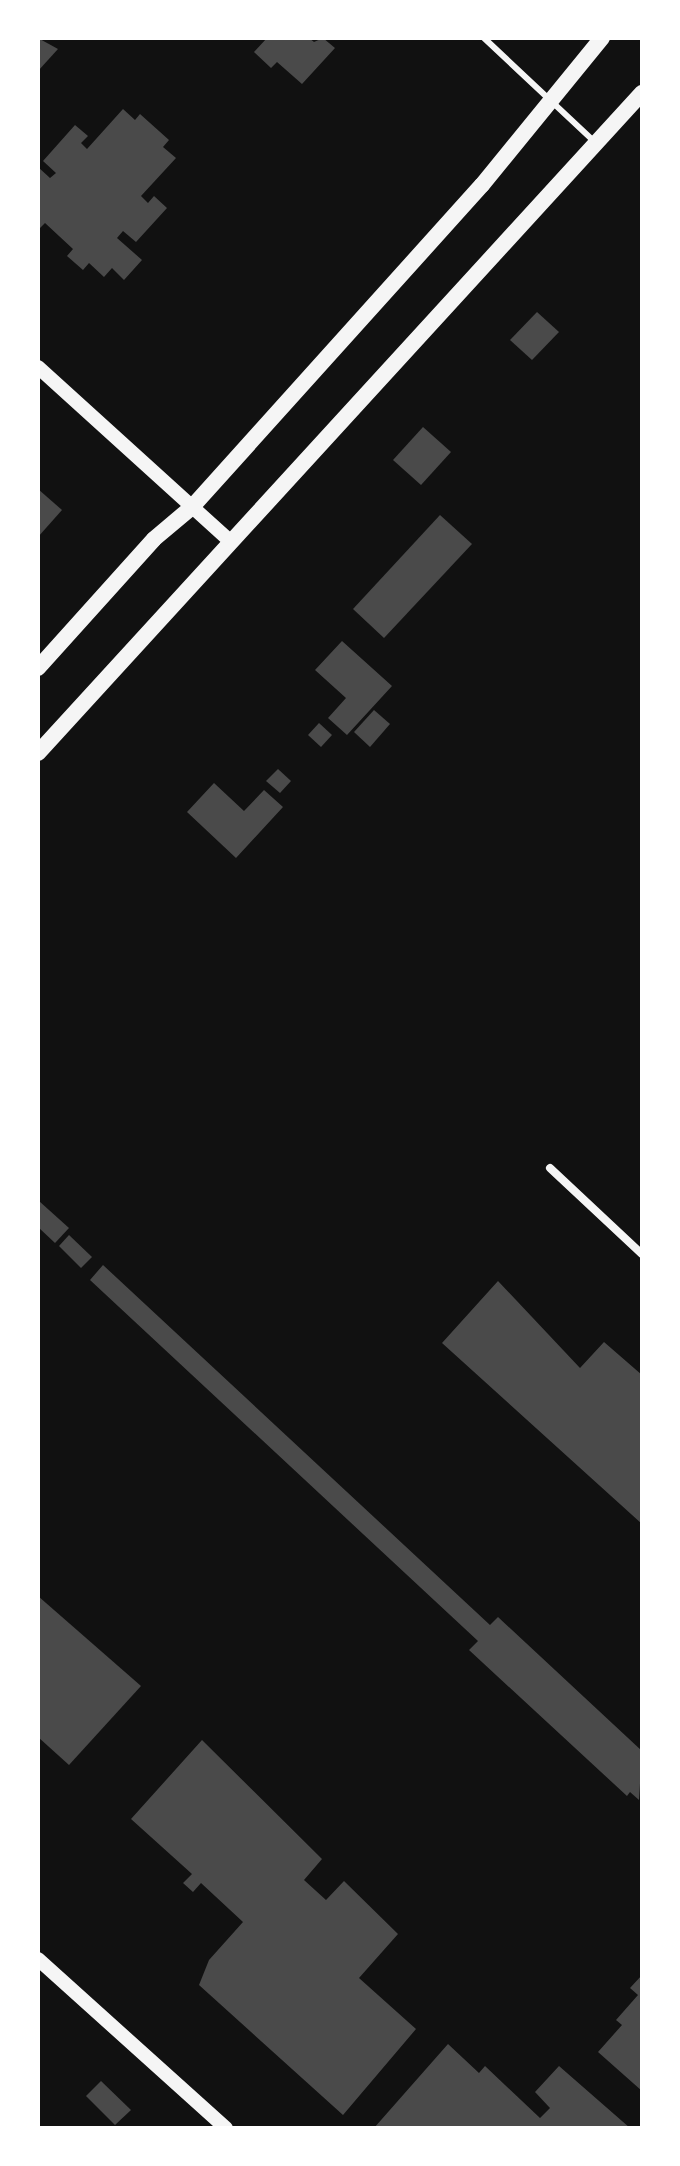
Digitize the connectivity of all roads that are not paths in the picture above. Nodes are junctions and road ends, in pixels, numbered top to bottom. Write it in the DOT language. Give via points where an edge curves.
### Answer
graph roads {
  1 [pos="484,38"];
  2 [pos="602,38"];
  3 [pos="642,93"];
  4 [pos="549,99"];
  5 [pos="596,143"];
  6 [pos="38,367"];
  7 [pos="192,507"];
  8 [pos="229,540"];
  9 [pos="38,668"];
  10 [pos="38,753"];
  11 [pos="550,1168"];
  12 [pos="642,1254"];
  13 [pos="38,1959"];
  14 [pos="226,2128"];
  1 -- 4 [label="lane"];
  2 -- 4 [label="main road"];
  3 -- 5 [label="main road"];
  4 -- 5 [label="lane"];
  4 -- 7 [label="main road" via="482,185"];
  5 -- 8 [label="main road"];
  6 -- 7 [label="street"];
  7 -- 8 [label="street"];
  7 -- 9 [label="main road" via="154,539"];
  8 -- 10 [label="main road"];
  11 -- 12 [label="street"];
  13 -- 14 [label="street"];
}
